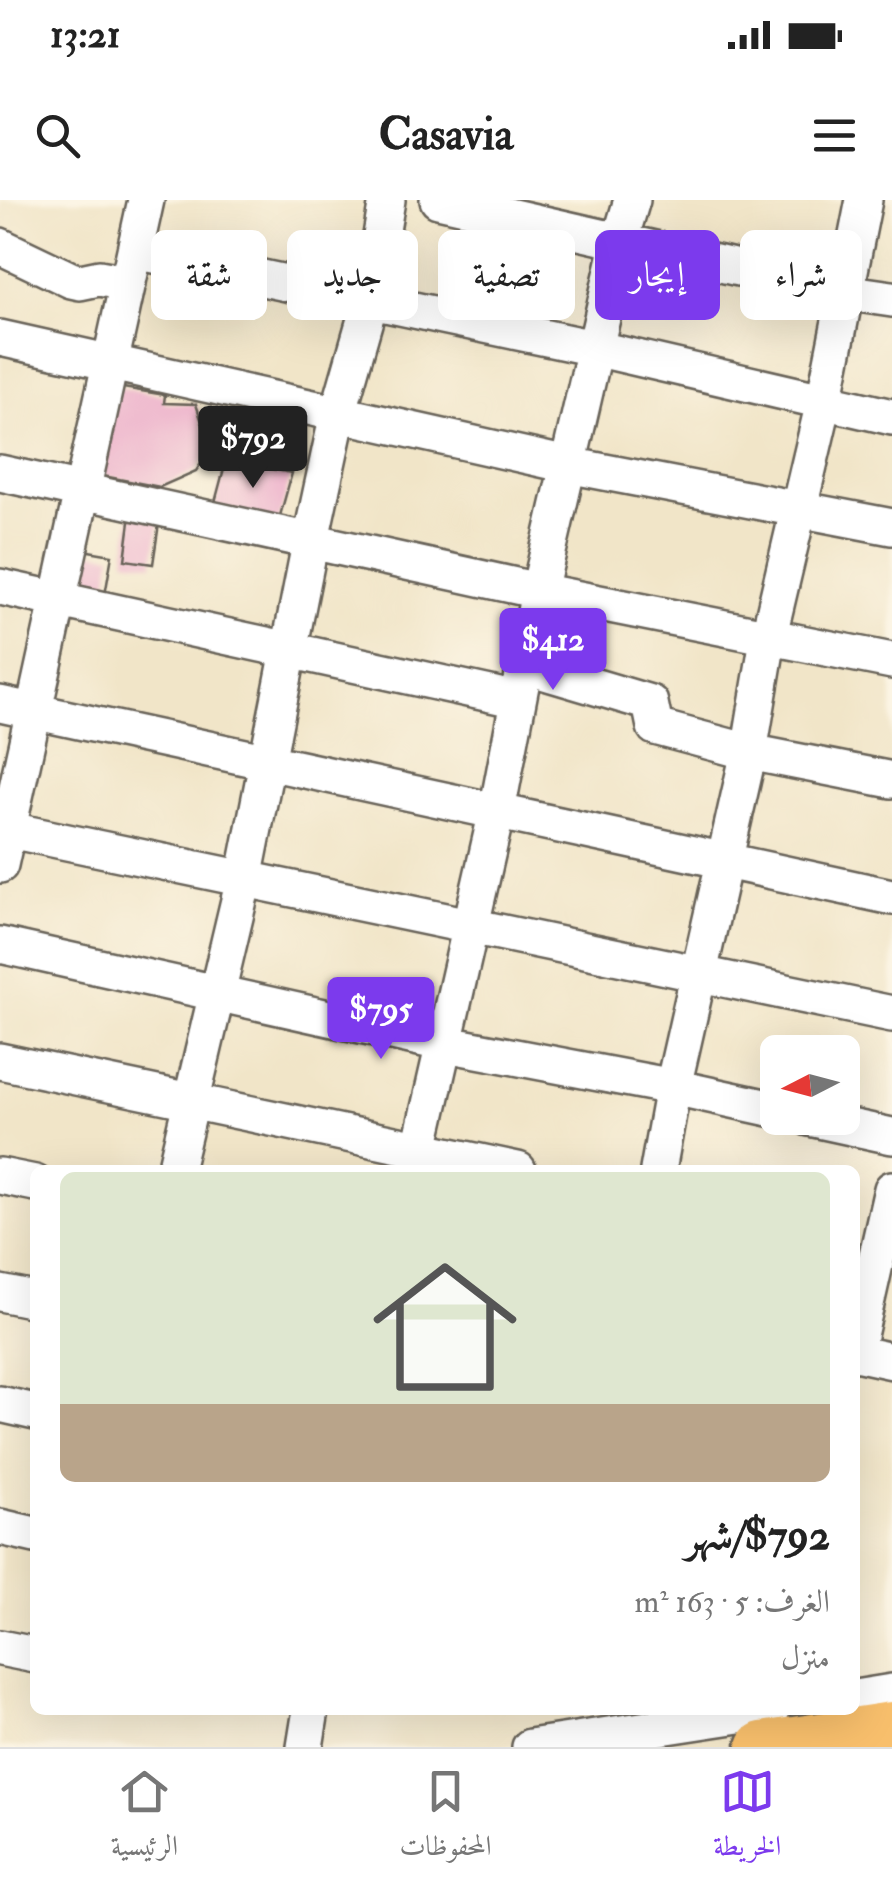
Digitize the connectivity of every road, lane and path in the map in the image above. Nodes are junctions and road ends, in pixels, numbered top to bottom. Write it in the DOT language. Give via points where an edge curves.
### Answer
graph roads {
  1 [pos="146,200"];
  2 [pos="387,200"];
  3 [pos="438,200"];
  4 [pos="632,200"];
  5 [pos="864,200"];
  6 [pos="382,230"];
  7 [pos="623,230"];
  8 [pos="857,230"];
  9 [pos="595,235"];
  10 [pos="0,246"];
  11 [pos="131,267"];
  12 [pos="287,290"];
  13 [pos="862,295"];
  14 [pos="892,299"];
  15 [pos="418,312"];
  16 [pos="365,320"];
  17 [pos="601,320"];
  18 [pos="839,320"];
  19 [pos="0,338"];
  20 [pos="594,348"];
  21 [pos="110,364"];
  22 [pos="824,402"];
  23 [pos="338,414"];
  24 [pos="892,417"];
  25 [pos="568,465"];
  26 [pos="0,473"];
  27 [pos="84,490"];
  28 [pos="801,508"];
  29 [pos="892,527"];
  30 [pos="311,539"];
  31 [pos="0,587"];
  32 [pos="540,591"];
  33 [pos="60,602"];
  34 [pos="768,638"];
  35 [pos="289,652"];
  36 [pos="892,661"];
  37 [pos="524,666"];
  38 [pos="518,700"];
  39 [pos="0,704"];
  40 [pos="36,711"];
  41 [pos="749,752"];
  42 [pos="266,761"];
  43 [pos="892,780"];
  44 [pos="497,811"];
  45 [pos="4,829"];
  46 [pos="724,860"];
  47 [pos="0,865"];
  48 [pos="244,878"];
  49 [pos="892,898"];
  50 [pos="469,927"];
  51 [pos="0,945"];
  52 [pos="699,974"];
  53 [pos="218,993"];
  54 [pos="892,1014"];
  55 [pos="446,1044"];
  56 [pos="0,1061"];
  57 [pos="673,1087"];
  58 [pos="192,1102"];
  59 [pos="760,1106"];
  60 [pos="860,1129"];
  61 [pos="892,1136"];
  62 [pos="417,1159"];
  63 [pos="176,1165"];
  64 [pos="472,1165"];
  65 [pos="659,1165"];
  66 [pos="0,1176"];
  67 [pos="30,1182"];
  68 [pos="892,1189"];
  69 [pos="876,1241"];
  70 [pos="0,1293"];
  71 [pos="30,1299"];
  72 [pos="860,1326"];
  73 [pos="860,1353"];
  74 [pos="892,1361"];
  75 [pos="0,1404"];
  76 [pos="30,1411"];
  77 [pos="0,1527"];
  78 [pos="30,1533"];
  79 [pos="0,1648"];
  80 [pos="30,1653"];
  81 [pos="892,1692"];
  82 [pos="860,1697"];
  83 [pos="310,1715"];
  84 [pos="704,1715"];
  85 [pos="609,1722"];
  86 [pos="892,1727"];
  87 [pos="305,1747"];
  88 [pos="530,1747"];
  89 [pos="762,1747"];
  1 -- 11 [label="street"];
  2 -- 6 [label="street"];
  3 -- 9 [label="street"];
  4 -- 7 [label="street"];
  5 -- 8 [label="street"];
  10 -- 11 [label="street" via="80,282"];
  11 -- 12 [label="street"];
  11 -- 21 [label="street"];
  13 -- 14 [label="street"];
  15 -- 20 [label="street"];
  16 -- 23 [label="street"];
  17 -- 20 [label="street"];
  18 -- 22 [label="street"];
  19 -- 21 [label="street"];
  20 -- 22 [label="street"];
  20 -- 25 [label="street"];
  21 -- 23 [label="street"];
  21 -- 27 [label="street"];
  22 -- 24 [label="street"];
  22 -- 28 [label="street"];
  23 -- 25 [label="street"];
  23 -- 30 [label="street"];
  25 -- 28 [label="street"];
  25 -- 32 [label="street"];
  26 -- 27 [label="street"];
  27 -- 30 [label="street"];
  27 -- 33 [label="street"];
  28 -- 29 [label="street"];
  28 -- 34 [label="street"];
  30 -- 32 [label="street"];
  30 -- 35 [label="street"];
  31 -- 33 [label="street"];
  32 -- 34 [label="street"];
  32 -- 37 [label="street"];
  33 -- 35 [label="street"];
  33 -- 40 [label="street"];
  34 -- 36 [label="street"];
  34 -- 41 [label="street"];
  35 -- 38 [label="street"];
  35 -- 42 [label="street"];
  37 -- 38 [label="street"];
  37 -- 41 [label="street" via="650,703 654,727"];
  38 -- 44 [label="street"];
  39 -- 40 [label="street"];
  40 -- 42 [label="street"];
  40 -- 45 [label="street"];
  41 -- 43 [label="street"];
  41 -- 46 [label="street"];
  42 -- 44 [label="street"];
  42 -- 48 [label="street"];
  44 -- 46 [label="street"];
  44 -- 50 [label="street"];
  45 -- 47 [label="street"];
  45 -- 48 [label="street"];
  46 -- 49 [label="street"];
  46 -- 52 [label="street"];
  48 -- 50 [label="street"];
  48 -- 53 [label="street"];
  50 -- 52 [label="street"];
  50 -- 55 [label="street"];
  51 -- 53 [label="street"];
  52 -- 54 [label="street"];
  52 -- 57 [label="street"];
  53 -- 55 [label="street"];
  53 -- 58 [label="street"];
  55 -- 57 [label="street"];
  55 -- 62 [label="street"];
  56 -- 58 [label="street"];
  57 -- 59 [label="street"];
  57 -- 65 [label="street"];
  58 -- 62 [label="street"];
  58 -- 63 [label="street"];
  60 -- 61 [label="street"];
  62 -- 64 [label="street"];
  66 -- 67 [label="street"];
  68 -- 69 [label="street"];
  69 -- 72 [label="street"];
  70 -- 71 [label="street"];
  73 -- 74 [label="street"];
  75 -- 76 [label="street"];
  77 -- 78 [label="street"];
  79 -- 80 [label="street"];
  81 -- 82 [label="street"];
  83 -- 87 [label="street"];
  84 -- 85 [label="street"];
  85 -- 88 [label="street"];
  86 -- 89 [label="highway"];
}
